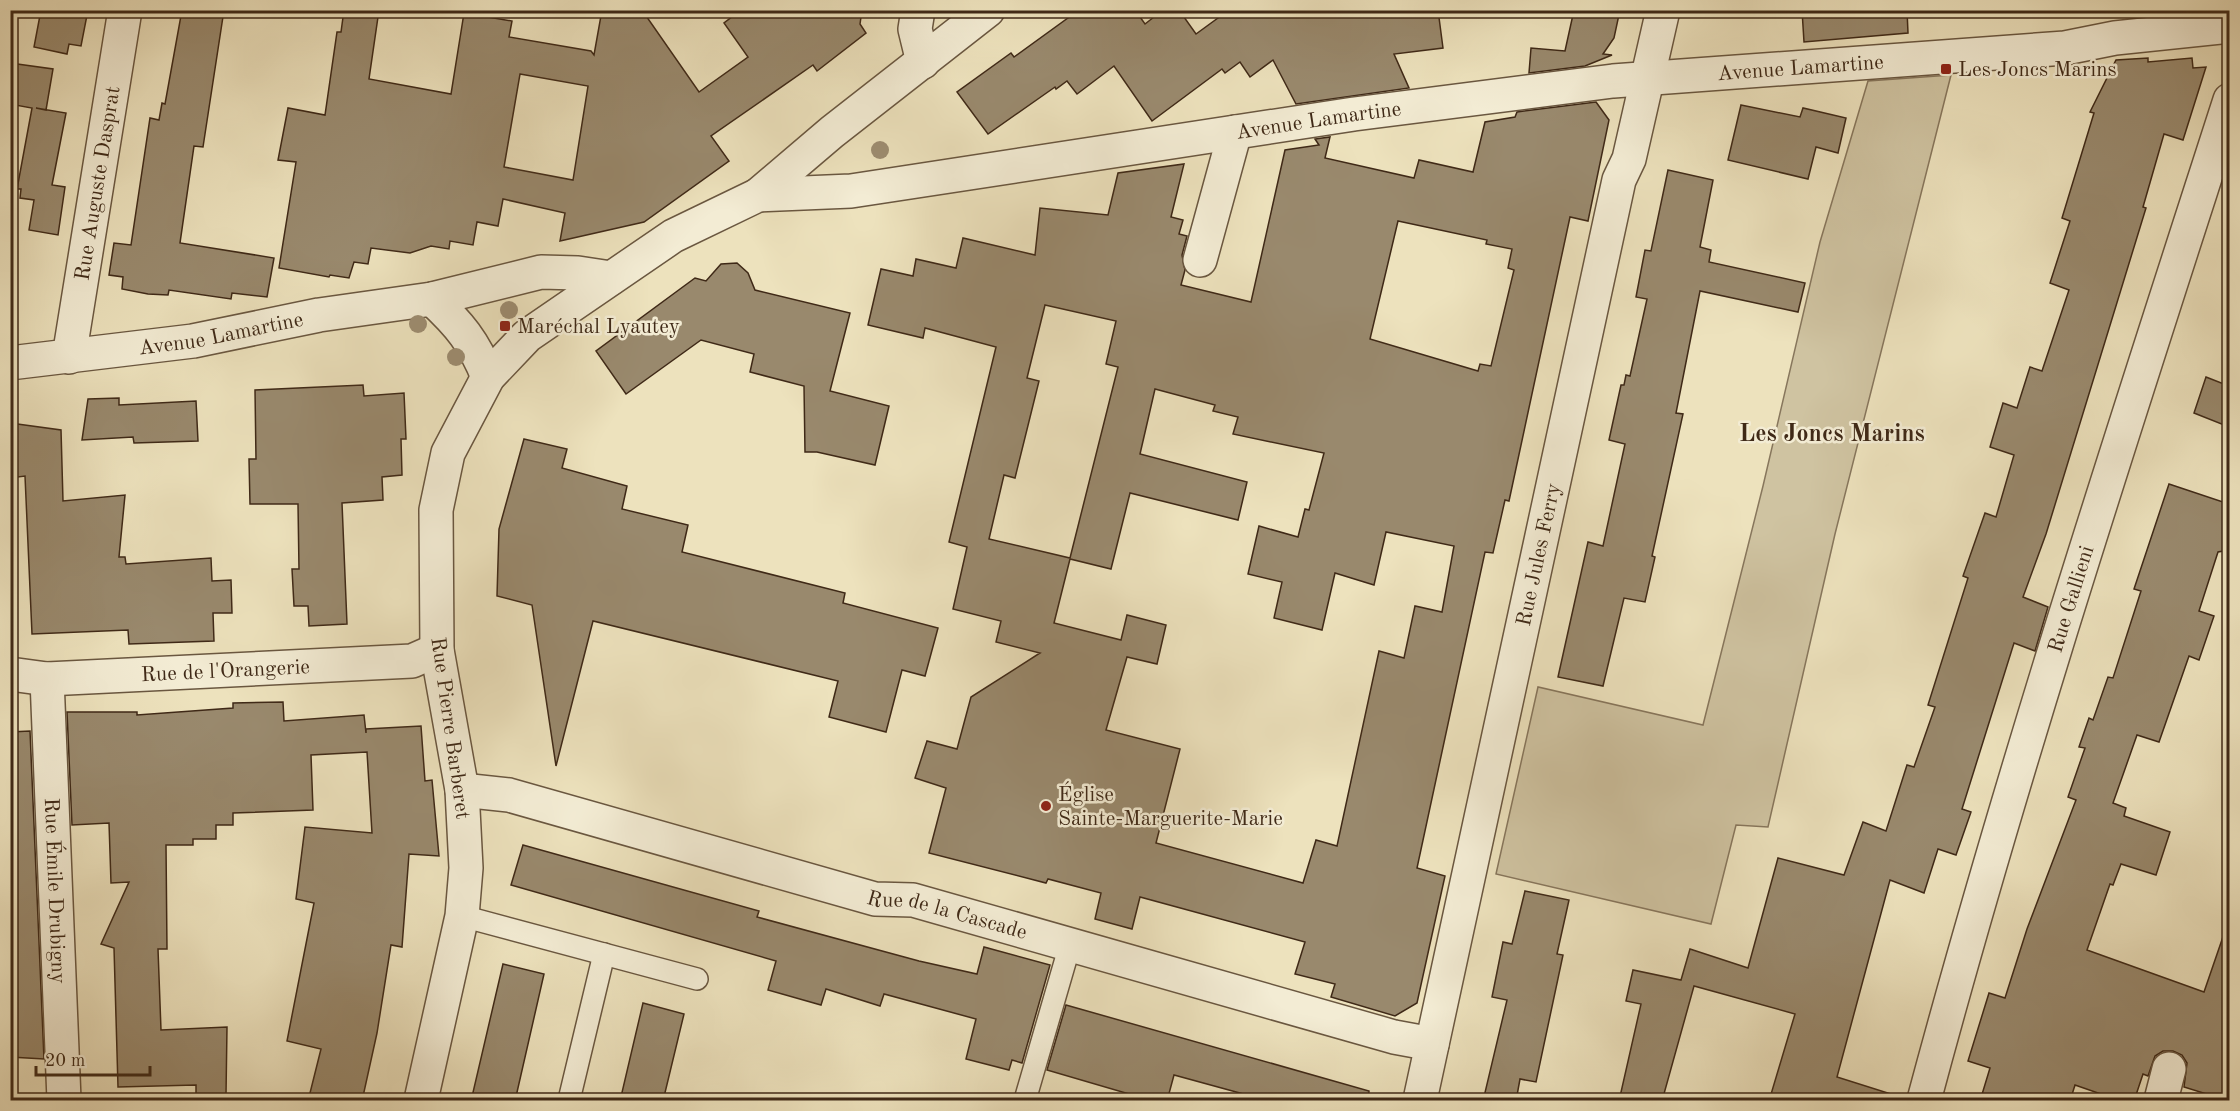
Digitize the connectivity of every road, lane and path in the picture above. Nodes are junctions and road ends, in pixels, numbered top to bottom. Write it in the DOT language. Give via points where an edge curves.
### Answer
graph roads {
  1 [pos="125,10"];
  2 [pos="918,10"];
  3 [pos="988,10"];
  4 [pos="1663,10"];
  5 [pos="2229,26"];
  6 [pos="923,62"];
  7 [pos="1646,78"];
  8 [pos="2229,100"];
  9 [pos="1236,132"];
  10 [pos="758,195"];
  11 [pos="1200,260"];
  12 [pos="610,278"];
  13 [pos="432,299"];
  14 [pos="69,357"];
  15 [pos="10,363"];
  16 [pos="488,377"];
  17 [pos="437,650"];
  18 [pos="10,674"];
  19 [pos="47,679"];
  20 [pos="462,790"];
  21 [pos="462,916"];
  22 [pos="1070,945"];
  23 [pos="604,954"];
  24 [pos="697,979"];
  25 [pos="1432,1044"];
  26 [pos="2169,1069"];
  27 [pos="64,1101"];
  28 [pos="421,1101"];
  29 [pos="569,1101"];
  30 [pos="1025,1101"];
  31 [pos="1420,1101"];
  32 [pos="1924,1101"];
  33 [pos="2161,1101"];
  1 -- 14 [label="street, Rue Auguste Dasprat"];
  2 -- 6 [label="street" via="915,28"];
  3 -- 6 [label="street"];
  4 -- 7 [label="street, Rue Jules Ferry"];
  5 -- 7 [label="street, Avenue Lamartine" via="2115,38 2065,48"];
  6 -- 10 [label="street"];
  7 -- 9 [label="street, Avenue Lamartine"];
  7 -- 25 [label="street, Rue Jules Ferry" via="1629,159 1619,180"];
  8 -- 32 [label="street, Rue Gallieni" via="1974,914"];
  9 -- 10 [label="street, Avenue Lamartine" via="851,191"];
  9 -- 11 [label="street"];
  10 -- 12 [label="street, Avenue Lamartine" via="673,236"];
  12 -- 13 [label="street, Avenue Lamartine" via="542,273"];
  12 -- 16 [label="street, Rue Pierre Barberet" via="526,336"];
  13 -- 14 [label="street, Avenue Lamartine" via="319,315 193,341"];
  13 -- 16 [label="street" via="462,327"];
  14 -- 15 [label="street, Avenue Lamartine"];
  16 -- 17 [label="street, Rue Pierre Barberet" via="448,453 436,510"];
  17 -- 19 [label="street, Rue de l'Orangerie" via="412,662"];
  17 -- 20 [label="street, Rue Pierre Barberet"];
  18 -- 19 [label="street, Rue de l'Orangerie"];
  19 -- 27 [label="street, Rue Émile Drubigny"];
  20 -- 21 [label="street, Rue Pierre Barberet" via="466,868"];
  20 -- 22 [label="street, Rue de la Cascade" via="509,795 875,899 913,900"];
  21 -- 23 [label="lane"];
  21 -- 28 [label="street, Rue Pierre Barberet"];
  22 -- 25 [label="street, Rue de la Cascade" via="1394,1037"];
  22 -- 30 [label="lane"];
  23 -- 24 [label="lane"];
  23 -- 29 [label="lane"];
  25 -- 31 [label="street, Rue Jules Ferry"];
  26 -- 33 [label="street"];
}
